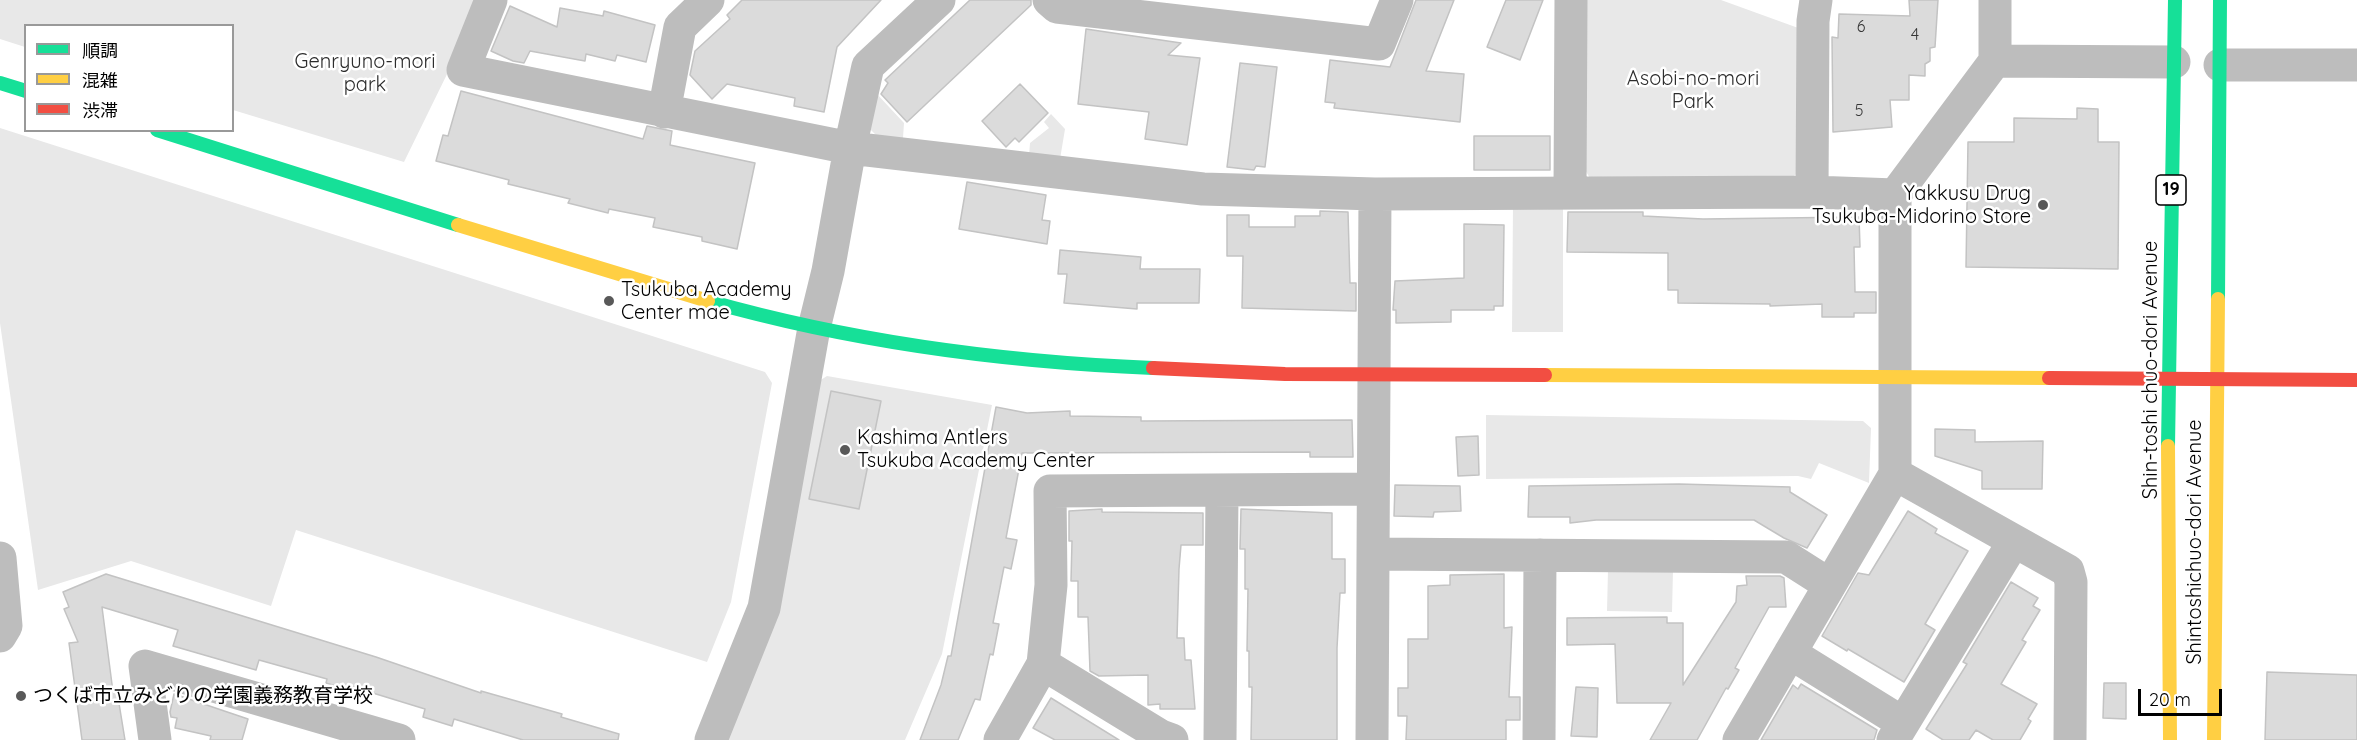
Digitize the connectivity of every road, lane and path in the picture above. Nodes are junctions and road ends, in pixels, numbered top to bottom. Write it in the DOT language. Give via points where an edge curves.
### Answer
graph roads {
  1 [pos="491,0"];
  2 [pos="708,0"];
  3 [pos="939,0"];
  4 [pos="1049,0"];
  5 [pos="1396,0"];
  6 [pos="1571,0"];
  7 [pos="1816,0"];
  8 [pos="1995,0"];
  9 [pos="2175,0"];
  10 [pos="2220,0"];
  11 [pos="1995,61"];
  12 [pos="2174,62"];
  13 [pos="2220,65"];
  14 [pos="2357,65"];
  15 [pos="0,83"];
  16 [pos="24,90"];
  17 [pos="664,112"];
  18 [pos="163,132"];
  19 [pos="850,147"];
  20 [pos="1570,191"];
  21 [pos="1812,192"];
  22 [pos="1375,194"];
  23 [pos="1895,195"];
  24 [pos="814,328"];
  25 [pos="1374,374"];
  26 [pos="1895,376"];
  27 [pos="2168,380"];
  28 [pos="2357,380"];
  29 [pos="2215,381"];
  30 [pos="1895,474"];
  31 [pos="1373,489"];
  32 [pos="1222,491"];
  33 [pos="2014,541"];
  34 [pos="1374,554"];
  35 [pos="1540,555"];
  36 [pos="0,558"];
  37 [pos="1830,585"];
  38 [pos="0,636"];
  39 [pos="1790,653"];
  40 [pos="1043,664"];
  41 [pos="1898,731"];
  42 [pos="366,735"];
  43 [pos="155,740"];
  44 [pos="399,740"];
  45 [pos="711,740"];
  46 [pos="1000,740"];
  47 [pos="1172,740"];
  48 [pos="1220,740"];
  49 [pos="1372,740"];
  50 [pos="1539,740"];
  51 [pos="1739,740"];
  52 [pos="2070,740"];
  53 [pos="2169,740"];
  54 [pos="2214,740"];
  1 -- 17 [label="street" via="463,70"];
  2 -- 17 [label="street" via="680,27"];
  3 -- 19 [label="street" via="868,66"];
  4 -- 5 [label="street" via="1057,7 1379,44"];
  6 -- 20 [label="street"];
  7 -- 21 [label="street"];
  8 -- 11 [label="street"];
  9 -- 12 [label="street, Shin-toshi chuo-dori Avenue / 19"];
  10 -- 13 [label="street"];
  11 -- 12 [label="street"];
  11 -- 23 [label="street"];
  12 -- 27 [label="street, Shin-toshi chuo-dori Avenue / 19"];
  13 -- 14 [label="street"];
  13 -- 29 [label="street"];
  15 -- 16 [label="street"];
  17 -- 19 [label="street"];
  18 -- 24 [label="street" via="617,276"];
  19 -- 22 [label="street" via="1203,189"];
  19 -- 24 [label="street"];
  20 -- 21 [label="street"];
  20 -- 22 [label="street"];
  21 -- 23 [label="street"];
  22 -- 25 [label="street"];
  23 -- 26 [label="street"];
  24 -- 25 [label="street" via="888,343 1051,364 1198,372"];
  24 -- 45 [label="street" via="764,608"];
  25 -- 26 [label="street"];
  25 -- 31 [label="street"];
  26 -- 27 [label="street"];
  26 -- 30 [label="street"];
  27 -- 29 [label="street"];
  27 -- 53 [label="street, Shin-toshi chuo-dori Avenue / 19"];
  28 -- 29 [label="street"];
  29 -- 54 [label="street, Shintoshichuo-dori Avenue"];
  30 -- 33 [label="street"];
  30 -- 37 [label="street"];
  31 -- 32 [label="street"];
  31 -- 34 [label="street"];
  32 -- 40 [label="street" via="1050,491 1051,585"];
  32 -- 48 [label="street"];
  33 -- 41 [label="street"];
  33 -- 52 [label="street" via="2068,571"];
  34 -- 35 [label="street"];
  34 -- 49 [label="street"];
  35 -- 37 [label="street" via="1786,558"];
  35 -- 50 [label="street"];
  36 -- 38 [label="street" via="6,626"];
  37 -- 39 [label="street"];
  39 -- 41 [label="street"];
  39 -- 51 [label="street"];
  40 -- 46 [label="street"];
  40 -- 47 [label="street"];
  42 -- 43 [label="street" via="145,666"];
  42 -- 44 [label="street"];
}
